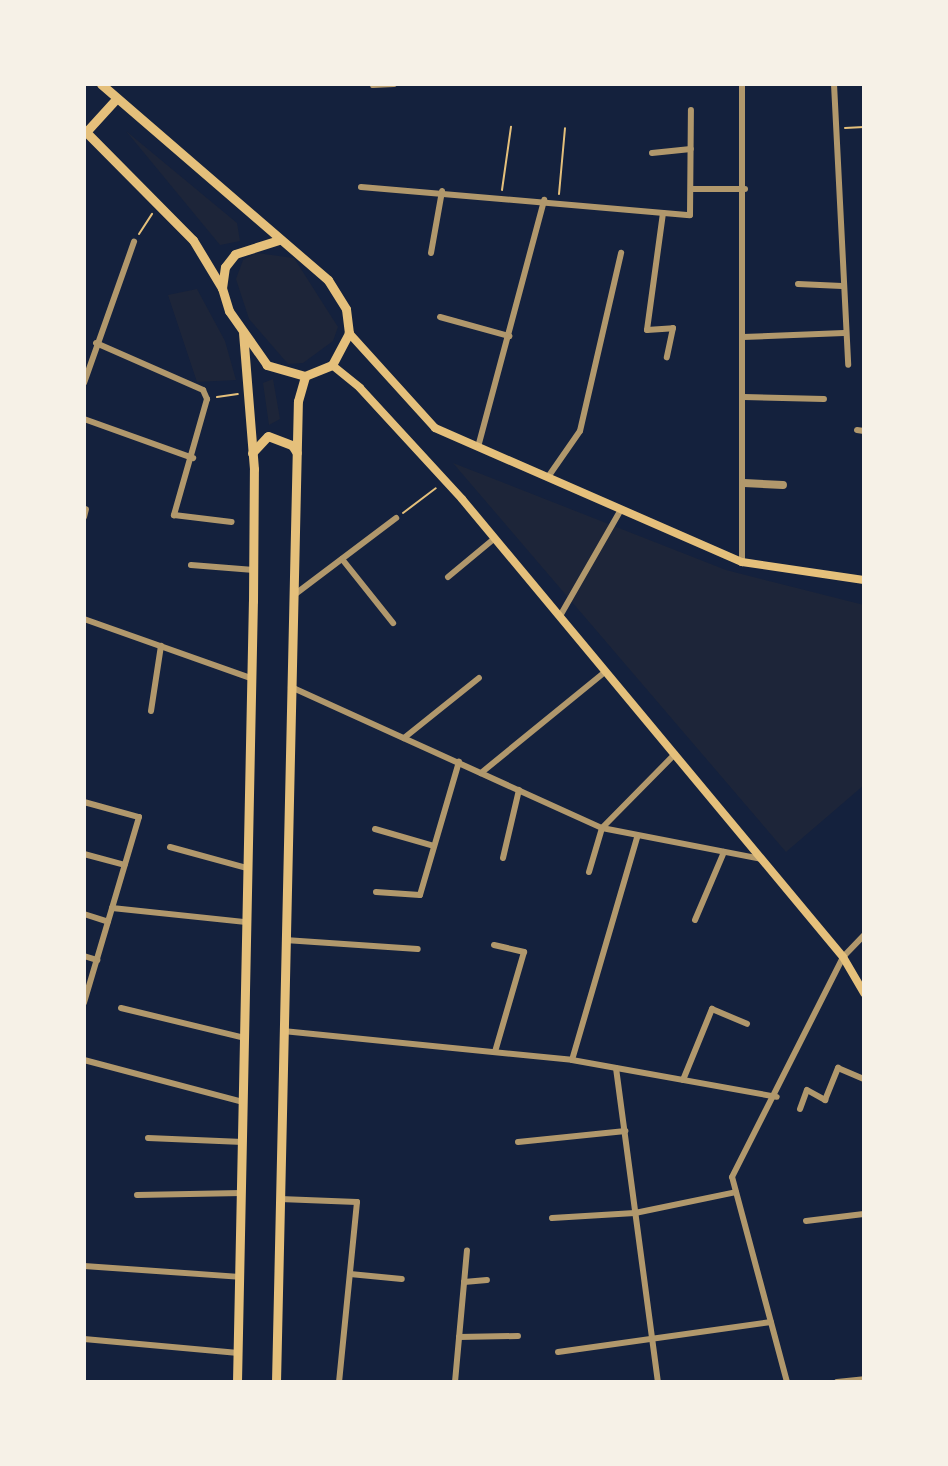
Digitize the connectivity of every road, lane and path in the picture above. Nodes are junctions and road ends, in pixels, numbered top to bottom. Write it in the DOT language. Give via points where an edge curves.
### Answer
graph roads {
  1 [pos="101,84"];
  2 [pos="394,84"];
  3 [pos="742,84"];
  4 [pos="834,84"];
  5 [pos="373,85"];
  6 [pos="116,99"];
  7 [pos="691,110"];
  8 [pos="511,127"];
  9 [pos="864,127"];
  10 [pos="565,128"];
  11 [pos="836,128"];
  12 [pos="85,131"];
  13 [pos="691,149"];
  14 [pos="652,153"];
  15 [pos="361,187"];
  16 [pos="691,189"];
  17 [pos="746,189"];
  18 [pos="442,191"];
  19 [pos="501,196"];
  20 [pos="544,200"];
  21 [pos="558,201"];
  22 [pos="158,204"];
  23 [pos="663,213"];
  24 [pos="279,240"];
  25 [pos="134,242"];
  26 [pos="431,253"];
  27 [pos="621,254"];
  28 [pos="798,284"];
  29 [pos="842,286"];
  30 [pos="222,288"];
  31 [pos="440,317"];
  32 [pos="243,333"];
  33 [pos="349,333"];
  34 [pos="844,333"];
  35 [pos="509,336"];
  36 [pos="743,337"];
  37 [pos="96,343"];
  38 [pos="667,357"];
  39 [pos="332,364"];
  40 [pos="848,364"];
  41 [pos="86,370"];
  42 [pos="305,376"];
  43 [pos="84,383"];
  44 [pos="247,393"];
  45 [pos="744,397"];
  46 [pos="207,399"];
  47 [pos="824,399"];
  48 [pos="84,419"];
  49 [pos="478,447"];
  50 [pos="252,453"];
  51 [pos="298,455"];
  52 [pos="193,458"];
  53 [pos="548,477"];
  54 [pos="446,480"];
  55 [pos="744,483"];
  56 [pos="783,484"];
  57 [pos="86,509"];
  58 [pos="619,513"];
  59 [pos="84,517"];
  60 [pos="396,518"];
  61 [pos="232,522"];
  62 [pos="495,538"];
  63 [pos="342,559"];
  64 [pos="742,562"];
  65 [pos="191,565"];
  66 [pos="254,570"];
  67 [pos="448,577"];
  68 [pos="864,580"];
  69 [pos="294,595"];
  70 [pos="560,616"];
  71 [pos="84,620"];
  72 [pos="393,623"];
  73 [pos="161,646"];
  74 [pos="606,671"];
  75 [pos="251,678"];
  76 [pos="479,678"];
  77 [pos="291,687"];
  78 [pos="150,711"];
  79 [pos="404,738"];
  80 [pos="675,754"];
  81 [pos="459,762"];
  82 [pos="481,773"];
  83 [pos="519,790"];
  84 [pos="84,802"];
  85 [pos="602,828"];
  86 [pos="375,829"];
  87 [pos="638,835"];
  88 [pos="434,846"];
  89 [pos="170,847"];
  90 [pos="724,852"];
  91 [pos="84,854"];
  92 [pos="503,858"];
  93 [pos="763,860"];
  94 [pos="125,865"];
  95 [pos="247,868"];
  96 [pos="589,872"];
  97 [pos="376,892"];
  98 [pos="112,908"];
  99 [pos="84,914"];
  100 [pos="695,920"];
  101 [pos="108,922"];
  102 [pos="246,922"];
  103 [pos="864,935"];
  104 [pos="285,940"];
  105 [pos="494,945"];
  106 [pos="418,949"];
  107 [pos="84,956"];
  108 [pos="843,957"];
  109 [pos="97,960"];
  110 [pos="864,993"];
  111 [pos="84,1003"];
  112 [pos="121,1008"];
  113 [pos="747,1024"];
  114 [pos="283,1031"];
  115 [pos="245,1038"];
  116 [pos="495,1052"];
  117 [pos="84,1060"];
  118 [pos="572,1060"];
  119 [pos="84,1066"];
  120 [pos="616,1068"];
  121 [pos="864,1079"];
  122 [pos="683,1080"];
  123 [pos="777,1097"];
  124 [pos="243,1102"];
  125 [pos="800,1109"];
  126 [pos="625,1131"];
  127 [pos="148,1138"];
  128 [pos="243,1142"];
  129 [pos="518,1142"];
  130 [pos="736,1192"];
  131 [pos="242,1193"];
  132 [pos="137,1195"];
  133 [pos="280,1199"];
  134 [pos="635,1213"];
  135 [pos="864,1214"];
  136 [pos="552,1218"];
  137 [pos="806,1221"];
  138 [pos="467,1251"];
  139 [pos="84,1266"];
  140 [pos="350,1274"];
  141 [pos="240,1277"];
  142 [pos="402,1279"];
  143 [pos="487,1280"];
  144 [pos="464,1282"];
  145 [pos="771,1322"];
  146 [pos="518,1336"];
  147 [pos="459,1337"];
  148 [pos="84,1339"];
  149 [pos="652,1342"];
  150 [pos="558,1352"];
  151 [pos="238,1353"];
  152 [pos="864,1380"];
  153 [pos="237,1382"];
  154 [pos="276,1382"];
  155 [pos="339,1382"];
  156 [pos="455,1382"];
  157 [pos="658,1382"];
  158 [pos="787,1382"];
  159 [pos="837,1382"];
  1 -- 6 [label="main road"];
  2 -- 5 [label="street"];
  3 -- 17 [label="street"];
  4 -- 11 [label="street"];
  6 -- 12 [label="main road"];
  6 -- 24 [label="main road"];
  7 -- 13 [label="street"];
  8 -- 19 [label="path"];
  9 -- 11 [label="path"];
  10 -- 21 [label="path"];
  11 -- 29 [label="street"];
  12 -- 22 [label="main road"];
  13 -- 14 [label="street"];
  13 -- 16 [label="street"];
  15 -- 18 [label="street"];
  16 -- 17 [label="street"];
  16 -- 23 [label="street" via="690,215"];
  17 -- 36 [label="street"];
  18 -- 19 [label="street"];
  18 -- 26 [label="street"];
  19 -- 20 [label="street"];
  20 -- 21 [label="street"];
  20 -- 35 [label="street"];
  21 -- 23 [label="street"];
  22 -- 25 [label="path"];
  22 -- 30 [label="main road" via="193,240"];
  23 -- 38 [label="street" via="646,330 673,328"];
  24 -- 30 [label="main road" via="235,254 225,267"];
  24 -- 33 [label="main road" via="328,280 346,309"];
  25 -- 37 [label="street"];
  27 -- 53 [label="street" via="580,431"];
  28 -- 29 [label="street"];
  29 -- 34 [label="street"];
  30 -- 32 [label="main road"];
  31 -- 35 [label="street"];
  32 -- 42 [label="main road" via="267,365"];
  32 -- 44 [label="main road"];
  33 -- 39 [label="main road"];
  33 -- 49 [label="main road" via="435,428"];
  34 -- 36 [label="street"];
  34 -- 40 [label="street"];
  35 -- 49 [label="street"];
  36 -- 45 [label="street"];
  37 -- 41 [label="street"];
  37 -- 46 [label="street" via="203,390"];
  39 -- 42 [label="main road"];
  39 -- 54 [label="main road" via="360,388"];
  41 -- 43 [label="street"];
  42 -- 51 [label="main road" via="298,401"];
  44 -- 46 [label="path"];
  44 -- 50 [label="main road"];
  45 -- 47 [label="street"];
  45 -- 55 [label="street"];
  46 -- 52 [label="street"];
  48 -- 52 [label="street"];
  49 -- 53 [label="main road"];
  50 -- 51 [label="main road" via="268,436 292,445"];
  50 -- 66 [label="main road"];
  51 -- 69 [label="main road"];
  52 -- 61 [label="street" via="174,515"];
  53 -- 58 [label="main road"];
  54 -- 60 [label="path"];
  54 -- 62 [label="main road"];
  55 -- 56 [label="street"];
  55 -- 64 [label="street"];
  57 -- 59 [label="street"];
  58 -- 64 [label="main road"];
  58 -- 70 [label="street"];
  60 -- 63 [label="street"];
  62 -- 67 [label="street"];
  62 -- 70 [label="main road"];
  63 -- 69 [label="street"];
  63 -- 72 [label="street"];
  64 -- 68 [label="main road"];
  65 -- 66 [label="street"];
  66 -- 75 [label="main road"];
  69 -- 77 [label="main road"];
  70 -- 74 [label="main road"];
  71 -- 73 [label="street"];
  73 -- 75 [label="street"];
  73 -- 78 [label="street"];
  74 -- 80 [label="main road"];
  74 -- 82 [label="street"];
  75 -- 95 [label="main road"];
  76 -- 79 [label="street"];
  77 -- 79 [label="street"];
  77 -- 104 [label="main road"];
  79 -- 81 [label="street"];
  80 -- 85 [label="street"];
  80 -- 93 [label="main road"];
  81 -- 82 [label="street"];
  81 -- 88 [label="street"];
  82 -- 83 [label="street"];
  83 -- 85 [label="street"];
  83 -- 92 [label="street"];
  84 -- 94 [label="street" via="139,816"];
  85 -- 87 [label="street"];
  85 -- 96 [label="street"];
  86 -- 88 [label="street"];
  87 -- 90 [label="street"];
  87 -- 118 [label="street"];
  88 -- 97 [label="street" via="418,897"];
  89 -- 95 [label="street"];
  90 -- 93 [label="street"];
  90 -- 100 [label="street"];
  91 -- 94 [label="street"];
  93 -- 108 [label="main road"];
  94 -- 98 [label="street"];
  95 -- 102 [label="main road"];
  98 -- 101 [label="street"];
  98 -- 102 [label="street"];
  99 -- 101 [label="street"];
  101 -- 109 [label="street"];
  102 -- 115 [label="main road"];
  103 -- 108 [label="street"];
  104 -- 106 [label="street"];
  104 -- 114 [label="main road"];
  105 -- 116 [label="street" via="524,952"];
  107 -- 109 [label="street"];
  108 -- 110 [label="main road"];
  108 -- 123 [label="street"];
  109 -- 111 [label="street"];
  112 -- 115 [label="street"];
  113 -- 122 [label="street" via="712,1009"];
  114 -- 116 [label="street"];
  114 -- 133 [label="main road"];
  115 -- 124 [label="main road"];
  116 -- 118 [label="street"];
  117 -- 119 [label="street"];
  117 -- 124 [label="street"];
  118 -- 120 [label="street"];
  120 -- 122 [label="street"];
  120 -- 126 [label="street"];
  121 -- 125 [label="street" via="838,1068 825,1100 807,1090"];
  122 -- 123 [label="street"];
  123 -- 130 [label="street" via="732,1177"];
  124 -- 128 [label="main road"];
  126 -- 129 [label="street"];
  126 -- 134 [label="street"];
  127 -- 128 [label="street"];
  128 -- 131 [label="main road"];
  130 -- 134 [label="street"];
  130 -- 145 [label="street"];
  131 -- 132 [label="street"];
  131 -- 141 [label="main road"];
  133 -- 140 [label="street" via="357,1202"];
  133 -- 154 [label="main road"];
  134 -- 136 [label="street"];
  134 -- 149 [label="street"];
  135 -- 137 [label="street"];
  138 -- 144 [label="street"];
  139 -- 141 [label="street"];
  140 -- 142 [label="street"];
  140 -- 155 [label="street"];
  141 -- 151 [label="main road"];
  143 -- 144 [label="street"];
  144 -- 147 [label="street"];
  145 -- 149 [label="street"];
  145 -- 158 [label="street"];
  146 -- 147 [label="street"];
  147 -- 156 [label="street"];
  148 -- 151 [label="street"];
  149 -- 150 [label="street"];
  149 -- 157 [label="street"];
  151 -- 153 [label="main road"];
  152 -- 159 [label="street"];
}
